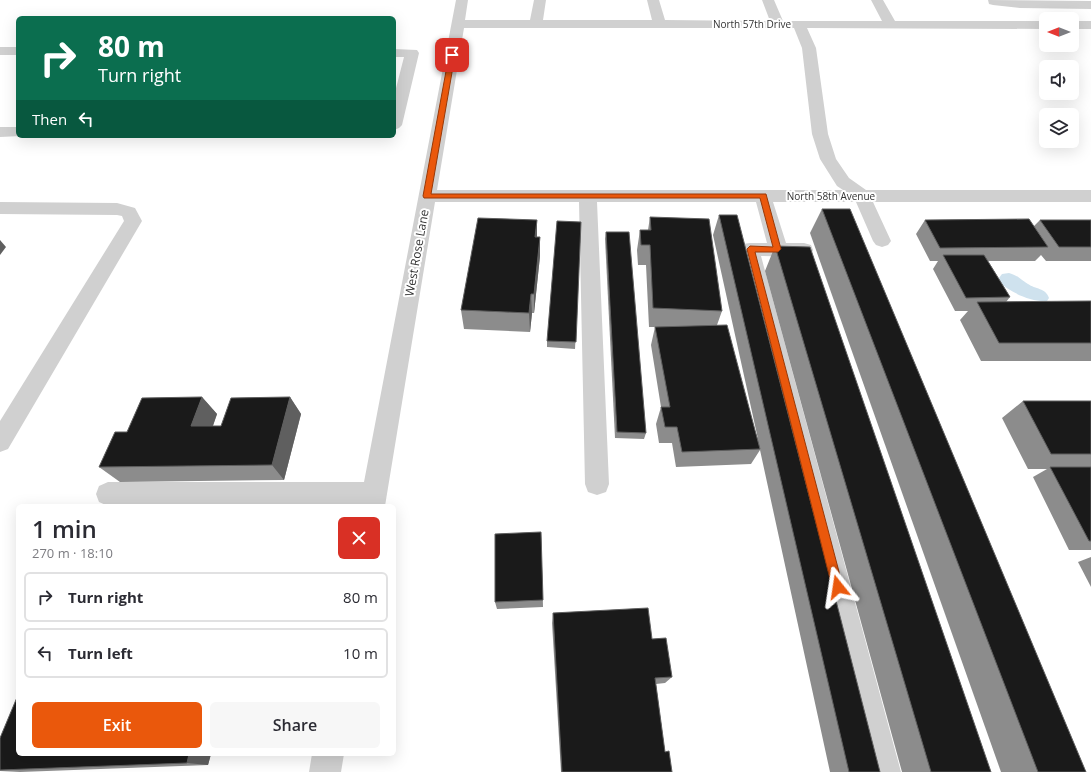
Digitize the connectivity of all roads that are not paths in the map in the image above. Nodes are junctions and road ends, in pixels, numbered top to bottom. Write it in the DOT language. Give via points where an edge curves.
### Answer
graph roads {
  1 [pos="462,0"];
  2 [pos="540,0"];
  3 [pos="653,0"];
  4 [pos="768,0"];
  5 [pos="877,0"];
  6 [pos="988,1"];
  7 [pos="1091,5"];
  8 [pos="457,24"];
  9 [pos="536,24"];
  10 [pos="659,24"];
  11 [pos="778,24"];
  12 [pos="799,24"];
  13 [pos="890,24"];
  14 [pos="1012,25"];
  15 [pos="1039,25"];
  16 [pos="1079,25"];
  17 [pos="1091,25"];
  18 [pos="0,51"];
  19 [pos="16,51"];
  20 [pos="396,53"];
  21 [pos="396,117"];
  22 [pos="0,132"];
  23 [pos="16,132"];
  24 [pos="427,196"];
  25 [pos="588,196"];
  26 [pos="763,196"];
  27 [pos="862,196"];
  28 [pos="1091,196"];
  29 [pos="0,208"];
  30 [pos="882,241"];
  31 [pos="778,249"];
  32 [pos="814,272"];
  33 [pos="0,442"];
  34 [pos="597,484"];
  35 [pos="108,494"];
  36 [pos="373,500"];
  37 [pos="328,756"];
  38 [pos="325,772"];
  39 [pos="885,772"];
  1 -- 8 [label="street, West Rose Lane"];
  2 -- 9 [label="street"];
  3 -- 10 [label="street"];
  4 -- 11 [label="street"];
  5 -- 13 [label="street"];
  6 -- 7 [label="street"];
  6 -- 14 [label="street"];
  8 -- 9 [label="street, North 57th Drive"];
  8 -- 24 [label="street, West Rose Lane"];
  9 -- 10 [label="street, North 57th Drive"];
  10 -- 11 [label="street, North 57th Drive"];
  11 -- 12 [label="street, North 57th Drive"];
  12 -- 13 [label="street, North 57th Drive"];
  12 -- 27 [label="street" via="809,48 820,134 828,159 843,182"];
  13 -- 14 [label="street, North 57th Drive"];
  14 -- 15 [label="street, North 57th Drive"];
  16 -- 17 [label="street"];
  18 -- 19 [label="street"];
  20 -- 21 [label="street" via="412,53"];
  22 -- 23 [label="street"];
  24 -- 25 [label="street, North 58th Avenue"];
  24 -- 36 [label="street, West Rose Lane"];
  25 -- 26 [label="street, North 58th Avenue"];
  25 -- 34 [label="street"];
  26 -- 27 [label="street, North 58th Avenue"];
  26 -- 31 [label="street"];
  27 -- 28 [label="street, North 58th Avenue"];
  27 -- 30 [label="street"];
  29 -- 33 [label="street" via="117,208 129,212 133,221"];
  31 -- 32 [label="street" via="806,250"];
  31 -- 39 [label="street" via="750,249"];
  35 -- 36 [label="street"];
  37 -- 38 [label="street"];
}
